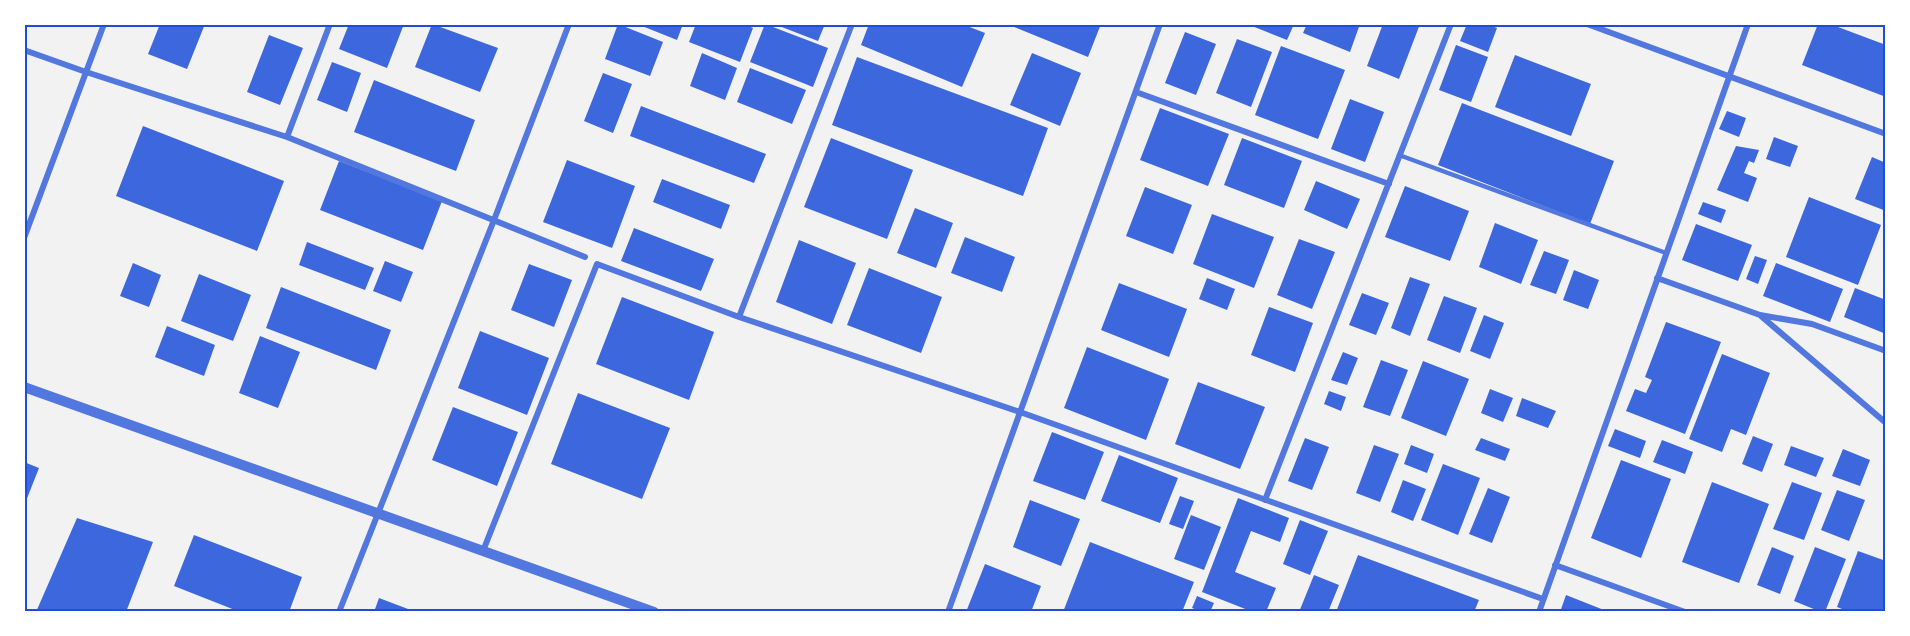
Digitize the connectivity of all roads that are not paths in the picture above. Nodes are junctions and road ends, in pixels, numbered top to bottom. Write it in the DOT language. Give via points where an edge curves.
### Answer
graph roads {
  1 [pos="104,24"];
  2 [pos="330,24"];
  3 [pos="569,24"];
  4 [pos="852,24"];
  5 [pos="1160,24"];
  6 [pos="1451,24"];
  7 [pos="1587,24"];
  8 [pos="1748,24"];
  9 [pos="24,50"];
  10 [pos="86,72"];
  11 [pos="1729,76"];
  12 [pos="1136,92"];
  13 [pos="1886,134"];
  14 [pos="287,137"];
  15 [pos="1399,155"];
  16 [pos="1389,184"];
  17 [pos="494,220"];
  18 [pos="24,238"];
  19 [pos="1666,253"];
  20 [pos="585,257"];
  21 [pos="1657,278"];
  22 [pos="1760,315"];
  23 [pos="739,317"];
  24 [pos="1886,351"];
  25 [pos="24,387"];
  26 [pos="1020,412"];
  27 [pos="1886,423"];
  28 [pos="1265,500"];
  29 [pos="379,514"];
  30 [pos="483,551"];
  31 [pos="1555,565"];
  32 [pos="1543,599"];
  33 [pos="339,612"];
  34 [pos="654,612"];
  35 [pos="948,612"];
  36 [pos="1539,612"];
  37 [pos="1685,612"];
  1 -- 10 [label="street"];
  2 -- 14 [label="street"];
  3 -- 17 [label="street"];
  4 -- 23 [label="street"];
  5 -- 12 [label="street"];
  6 -- 15 [label="street"];
  7 -- 11 [label="street"];
  8 -- 11 [label="street"];
  9 -- 10 [label="street"];
  10 -- 14 [label="street"];
  10 -- 18 [label="street"];
  11 -- 13 [label="street"];
  11 -- 19 [label="street"];
  12 -- 16 [label="street"];
  12 -- 26 [label="street"];
  14 -- 17 [label="street"];
  15 -- 16 [label="street"];
  15 -- 19 [label="lane"];
  16 -- 28 [label="street"];
  17 -- 20 [label="street"];
  17 -- 29 [label="street"];
  19 -- 21 [label="street"];
  21 -- 22 [label="street"];
  21 -- 31 [label="street"];
  22 -- 24 [label="street" via="1812,324"];
  22 -- 27 [label="street"];
  23 -- 26 [label="street"];
  23 -- 30 [label="street" via="597,264"];
  25 -- 29 [label="street"];
  26 -- 28 [label="street"];
  26 -- 35 [label="street"];
  28 -- 32 [label="street"];
  29 -- 30 [label="street"];
  29 -- 33 [label="street"];
  30 -- 34 [label="street"];
  31 -- 32 [label="street"];
  31 -- 37 [label="street"];
  32 -- 36 [label="street"];
}
